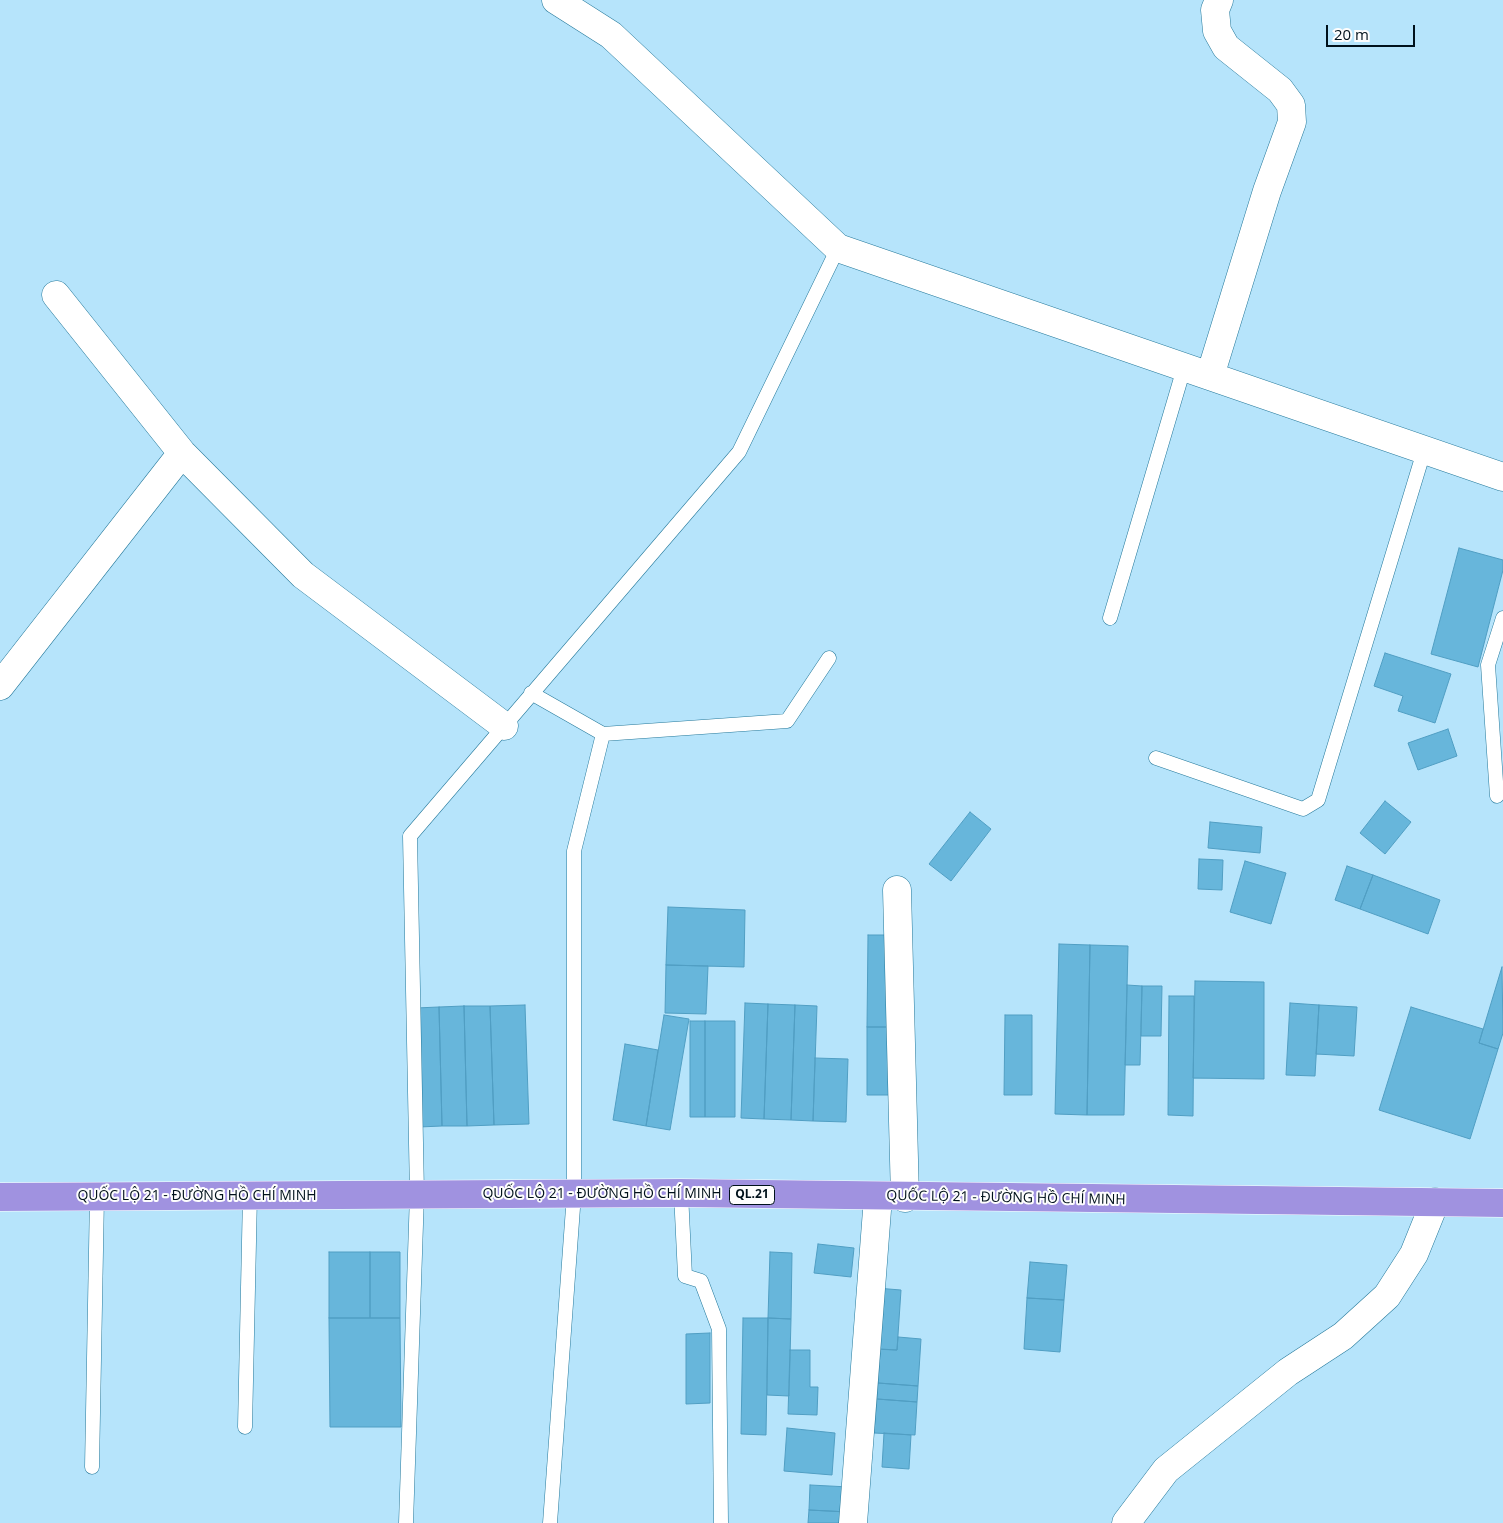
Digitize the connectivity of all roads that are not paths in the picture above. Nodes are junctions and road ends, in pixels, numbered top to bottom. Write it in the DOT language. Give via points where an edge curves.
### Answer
graph roads {
  1 [pos="556,0"];
  2 [pos="1219,0"];
  3 [pos="838,248"];
  4 [pos="56,295"];
  5 [pos="1184,368"];
  6 [pos="1210,376"];
  7 [pos="1424,451"];
  8 [pos="182,453"];
  9 [pos="1503,478"];
  10 [pos="1110,618"];
  11 [pos="1503,618"];
  12 [pos="829,658"];
  13 [pos="0,686"];
  14 [pos="531,693"];
  15 [pos="504,726"];
  16 [pos="603,734"];
  17 [pos="1156,758"];
  18 [pos="1497,796"];
  19 [pos="897,890"];
  20 [pos="417,1194"];
  21 [pos="574,1194"];
  22 [pos="681,1194"];
  23 [pos="250,1195"];
  24 [pos="97,1196"];
  25 [pos="0,1197"];
  26 [pos="878,1197"];
  27 [pos="905,1198"];
  28 [pos="1435,1202"];
  29 [pos="1503,1203"];
  30 [pos="245,1427"];
  31 [pos="92,1467"];
  32 [pos="406,1523"];
  33 [pos="550,1523"];
  34 [pos="720,1523"];
  35 [pos="853,1523"];
  36 [pos="1126,1523"];
  1 -- 3 [label="street" via="611,36"];
  2 -- 6 [label="street" via="1215,10 1217,31 1226,47 1280,90 1291,105 1292,122"];
  3 -- 5 [label="street"];
  3 -- 14 [label="lane" via="739,452"];
  4 -- 8 [label="street"];
  5 -- 6 [label="street"];
  5 -- 10 [label="lane"];
  6 -- 7 [label="street"];
  7 -- 9 [label="street"];
  7 -- 17 [label="lane" via="1318,800 1304,809"];
  8 -- 13 [label="street"];
  8 -- 15 [label="street" via="303,575"];
  11 -- 18 [label="lane" via="1488,665"];
  12 -- 16 [label="lane" via="787,721"];
  14 -- 15 [label="lane"];
  14 -- 16 [label="lane"];
  15 -- 20 [label="lane" via="410,836"];
  16 -- 21 [label="lane" via="574,851"];
  19 -- 27 [label="street"];
  20 -- 21 [label="highway, QUỐC LỘ 21 - ĐƯỜNG HỒ CHÍ MINH / QL.21"];
  20 -- 23 [label="highway, QUỐC LỘ 21 - ĐƯỜNG HỒ CHÍ MINH / QL.21"];
  20 -- 32 [label="lane"];
  21 -- 22 [label="highway, QUỐC LỘ 21 - ĐƯỜNG HỒ CHÍ MINH / QL.21"];
  21 -- 33 [label="lane"];
  22 -- 26 [label="highway, QUỐC LỘ 21 - ĐƯỜNG HỒ CHÍ MINH / QL.21"];
  22 -- 34 [label="lane" via="685,1276 701,1281 719,1329"];
  23 -- 24 [label="highway, QUỐC LỘ 21 - ĐƯỜNG HỒ CHÍ MINH / QL.21"];
  23 -- 30 [label="lane"];
  24 -- 25 [label="highway, QUỐC LỘ 21 - ĐƯỜNG HỒ CHÍ MINH / QL.21"];
  24 -- 31 [label="lane"];
  26 -- 27 [label="highway, QUỐC LỘ 21 - ĐƯỜNG HỒ CHÍ MINH / QL.21"];
  26 -- 35 [label="street"];
  27 -- 28 [label="highway, QUỐC LỘ 21 - ĐƯỜNG HỒ CHÍ MINH / QL.21"];
  28 -- 29 [label="highway, QUỐC LỘ 21 - ĐƯỜNG HỒ CHÍ MINH / QL.21"];
  28 -- 36 [label="street" via="1414,1254 1387,1296 1343,1336 1288,1372 1166,1470"];
}
